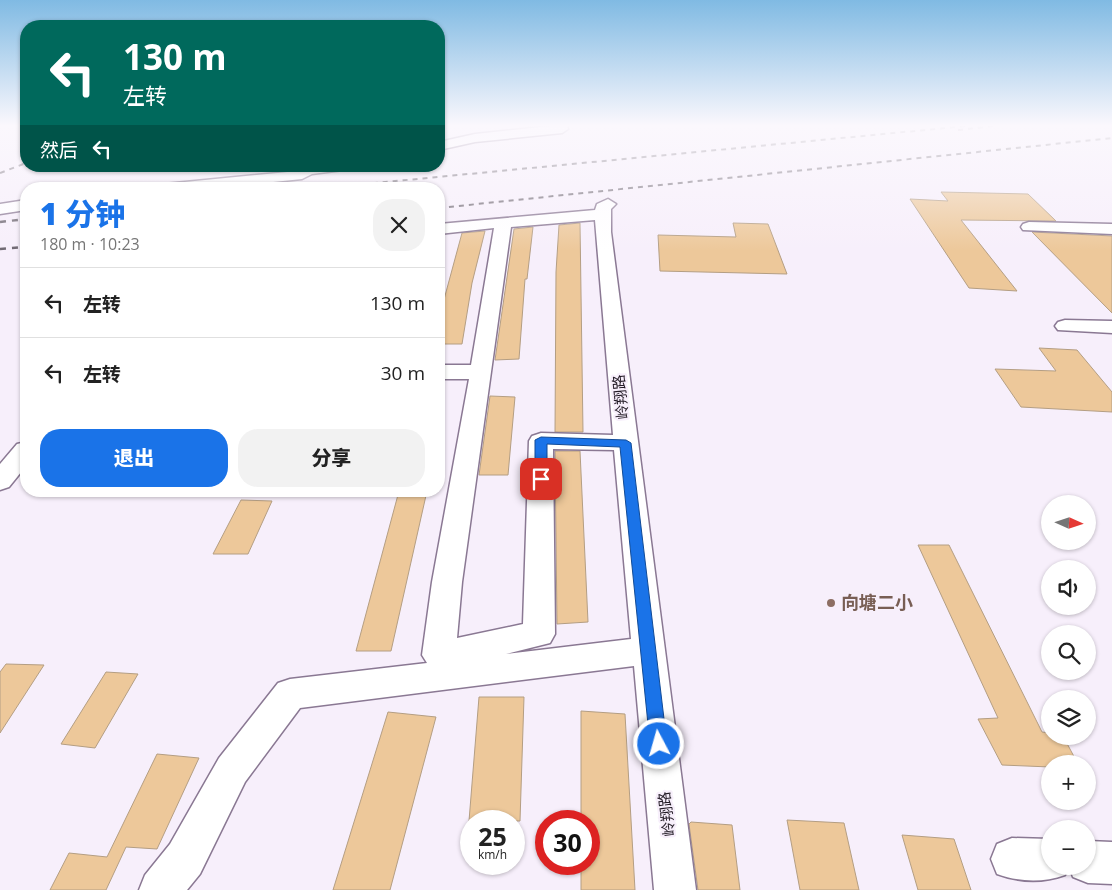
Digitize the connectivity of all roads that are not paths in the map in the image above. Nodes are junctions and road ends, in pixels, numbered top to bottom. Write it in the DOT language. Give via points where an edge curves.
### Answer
graph roads {
  1 [pos="306,172"];
  2 [pos="228,182"];
  3 [pos="20,207"];
  4 [pos="0,209"];
  5 [pos="504,223"];
  6 [pos="1029,227"];
  7 [pos="445,228"];
  8 [pos="1112,229"];
  9 [pos="1065,326"];
  10 [pos="1112,327"];
  11 [pos="445,372"];
  12 [pos="481,372"];
  13 [pos="626,443"];
  14 [pos="20,457"];
  15 [pos="0,482"];
  16 [pos="648,651"];
  17 [pos="1096,862"];
  18 [pos="1112,863"];
  19 [pos="160,890"];
  20 [pos="675,890"];
  1 -- 2 [label="street" via="302,175"];
  3 -- 4 [label="street"];
  5 -- 7 [label="street"];
  5 -- 12 [label="street"];
  5 -- 13 [label="street, 岭翔路" via="605,210"];
  6 -- 8 [label="street"];
  9 -- 10 [label="street"];
  11 -- 12 [label="street"];
  12 -- 13 [label="street" via="447,582 439,655 540,634 541,440"];
  13 -- 16 [label="street, 岭翔路"];
  14 -- 15 [label="street"];
  16 -- 19 [label="street" via="290,694 232,770 185,858"];
  16 -- 20 [label="street, 岭翔路"];
  17 -- 18 [label="street"];
}
